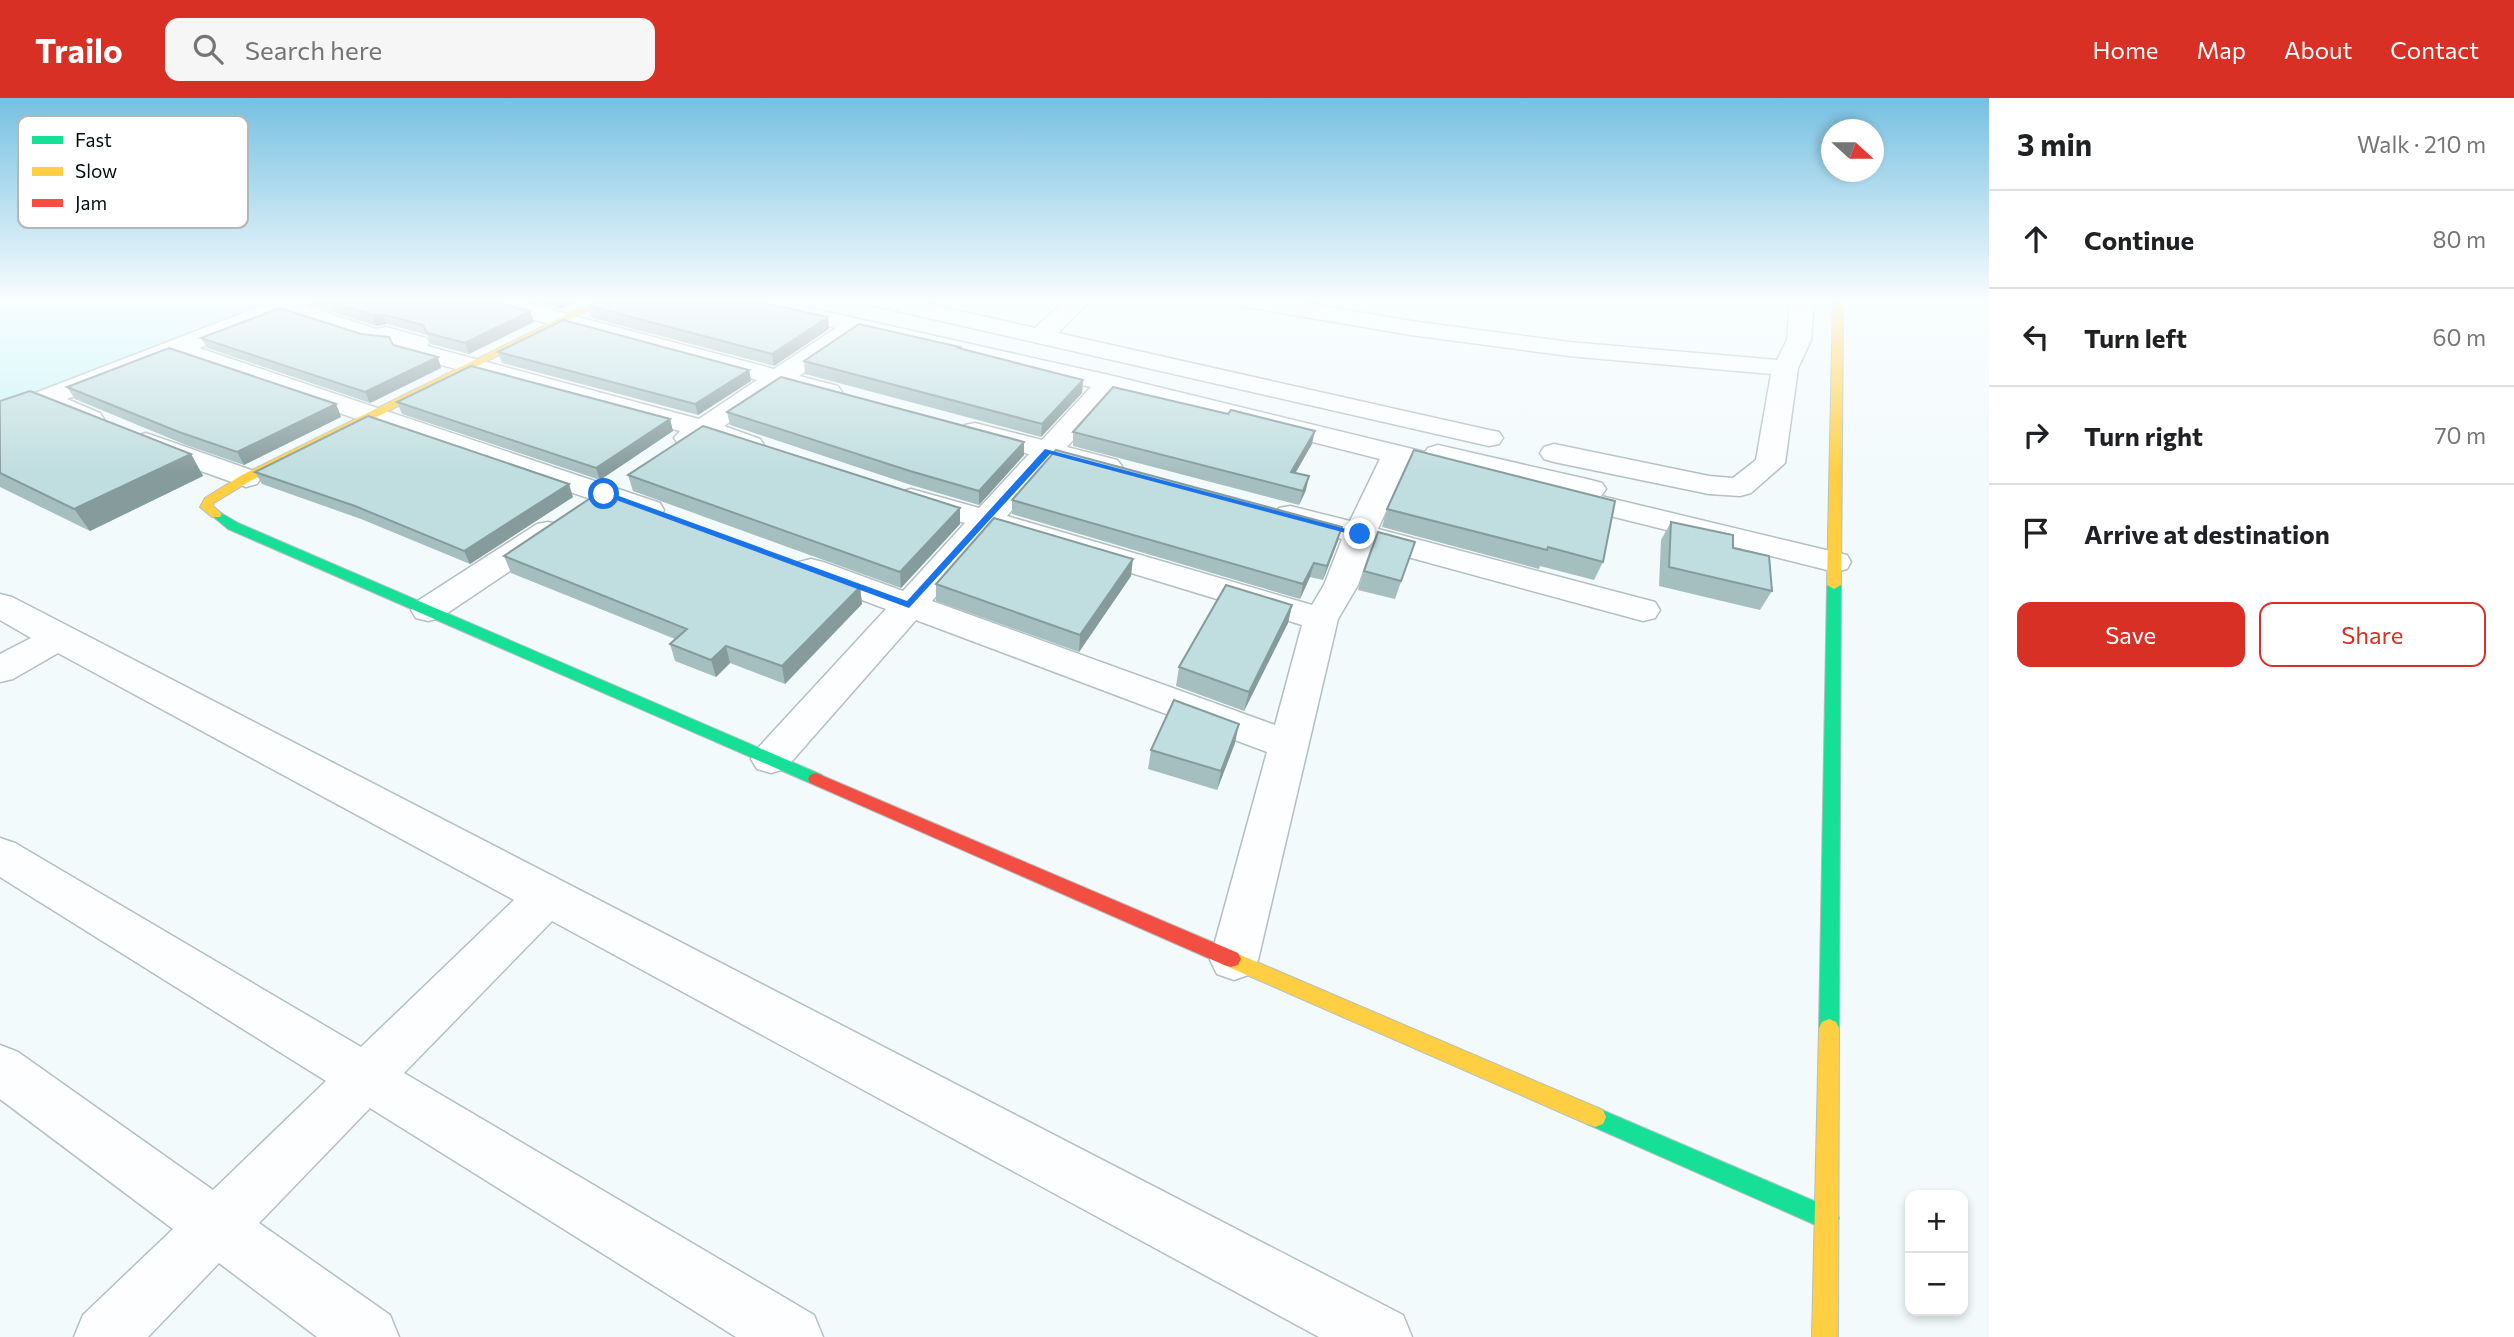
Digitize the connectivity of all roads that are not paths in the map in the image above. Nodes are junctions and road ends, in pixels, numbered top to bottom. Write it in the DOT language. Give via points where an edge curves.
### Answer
graph roads {
  1 [pos="150,358"];
  2 [pos="204,358"];
  3 [pos="444,358"];
  4 [pos="490,358"];
  5 [pos="703,358"];
  6 [pos="808,358"];
  7 [pos="997,358"];
  8 [pos="1030,358"];
  9 [pos="1136,358"];
  10 [pos="1670,358"];
  11 [pos="1791,358"];
  12 [pos="1837,358"];
  13 [pos="474,366"];
  14 [pos="1786,368"];
  15 [pos="778,378"];
  16 [pos="1109,383"];
  17 [pos="859,400"];
  18 [pos="371,414"];
  19 [pos="953,425"];
  20 [pos="702,428"];
  21 [pos="670,450"];
  22 [pos="1048,450"];
  23 [pos="1397,454"];
  24 [pos="781,456"];
  25 [pos="637,472"];
  26 [pos="1139,475"];
  27 [pos="246,478"];
  28 [pos="886,490"];
  29 [pos="604,494"];
  30 [pos="1269,510"];
  31 [pos="985,520"];
  32 [pos="681,521"];
  33 [pos="1360,534"];
  34 [pos="1835,553"];
  35 [pos="782,559"];
  36 [pos="0,605"];
  37 [pos="909,605"];
  38 [pos="428,610"];
  39 [pos="1643,610"];
  40 [pos="1321,620"];
  41 [pos="58,638"];
  42 [pos="0,670"];
  43 [pos="1289,745"];
  44 [pos="771,759"];
  45 [pos="0,855"];
  46 [pos="547,896"];
  47 [pos="1234,960"];
  48 [pos="0,1069"];
  49 [pos="365,1077"];
  50 [pos="1827,1218"];
  51 [pos="216,1226"];
  52 [pos="106,1337"];
  53 [pos="368,1337"];
  54 [pos="792,1337"];
  55 [pos="1381,1337"];
  56 [pos="1825,1337"];
  1 -- 27 [label="street" via="33,403"];
  2 -- 18 [label="street"];
  3 -- 13 [label="street"];
  4 -- 13 [label="street"];
  5 -- 15 [label="street"];
  6 -- 15 [label="street"];
  7 -- 16 [label="street"];
  8 -- 34 [label="street"];
  9 -- 14 [label="street" via="1523,446 1709,485 1740,487 1770,463"];
  10 -- 14 [label="street"];
  11 -- 14 [label="street"];
  12 -- 34 [label="street"];
  13 -- 18 [label="street"];
  13 -- 20 [label="street"];
  15 -- 17 [label="street"];
  15 -- 20 [label="street"];
  16 -- 22 [label="street"];
  16 -- 23 [label="street"];
  18 -- 27 [label="street"];
  18 -- 29 [label="street"];
  19 -- 22 [label="street"];
  20 -- 21 [label="street"];
  20 -- 24 [label="street"];
  22 -- 26 [label="street"];
  22 -- 31 [label="street"];
  23 -- 33 [label="street"];
  23 -- 34 [label="street"];
  25 -- 29 [label="street"];
  27 -- 38 [label="street" via="206,507 233,526"];
  28 -- 31 [label="street"];
  29 -- 32 [label="street"];
  29 -- 38 [label="street"];
  30 -- 33 [label="street"];
  31 -- 37 [label="street"];
  31 -- 40 [label="street"];
  33 -- 39 [label="street"];
  33 -- 40 [label="street" via="1341,585"];
  34 -- 50 [label="street"];
  35 -- 37 [label="street"];
  36 -- 41 [label="street"];
  37 -- 43 [label="street"];
  37 -- 44 [label="street"];
  38 -- 44 [label="street"];
  40 -- 43 [label="street"];
  41 -- 42 [label="street"];
  41 -- 46 [label="street"];
  43 -- 47 [label="street"];
  44 -- 47 [label="street"];
  45 -- 49 [label="street"];
  46 -- 49 [label="street"];
  46 -- 55 [label="street"];
  47 -- 50 [label="street"];
  48 -- 51 [label="street"];
  49 -- 51 [label="street"];
  49 -- 54 [label="street"];
  50 -- 56 [label="street"];
  51 -- 52 [label="street"];
  51 -- 53 [label="street"];
}
